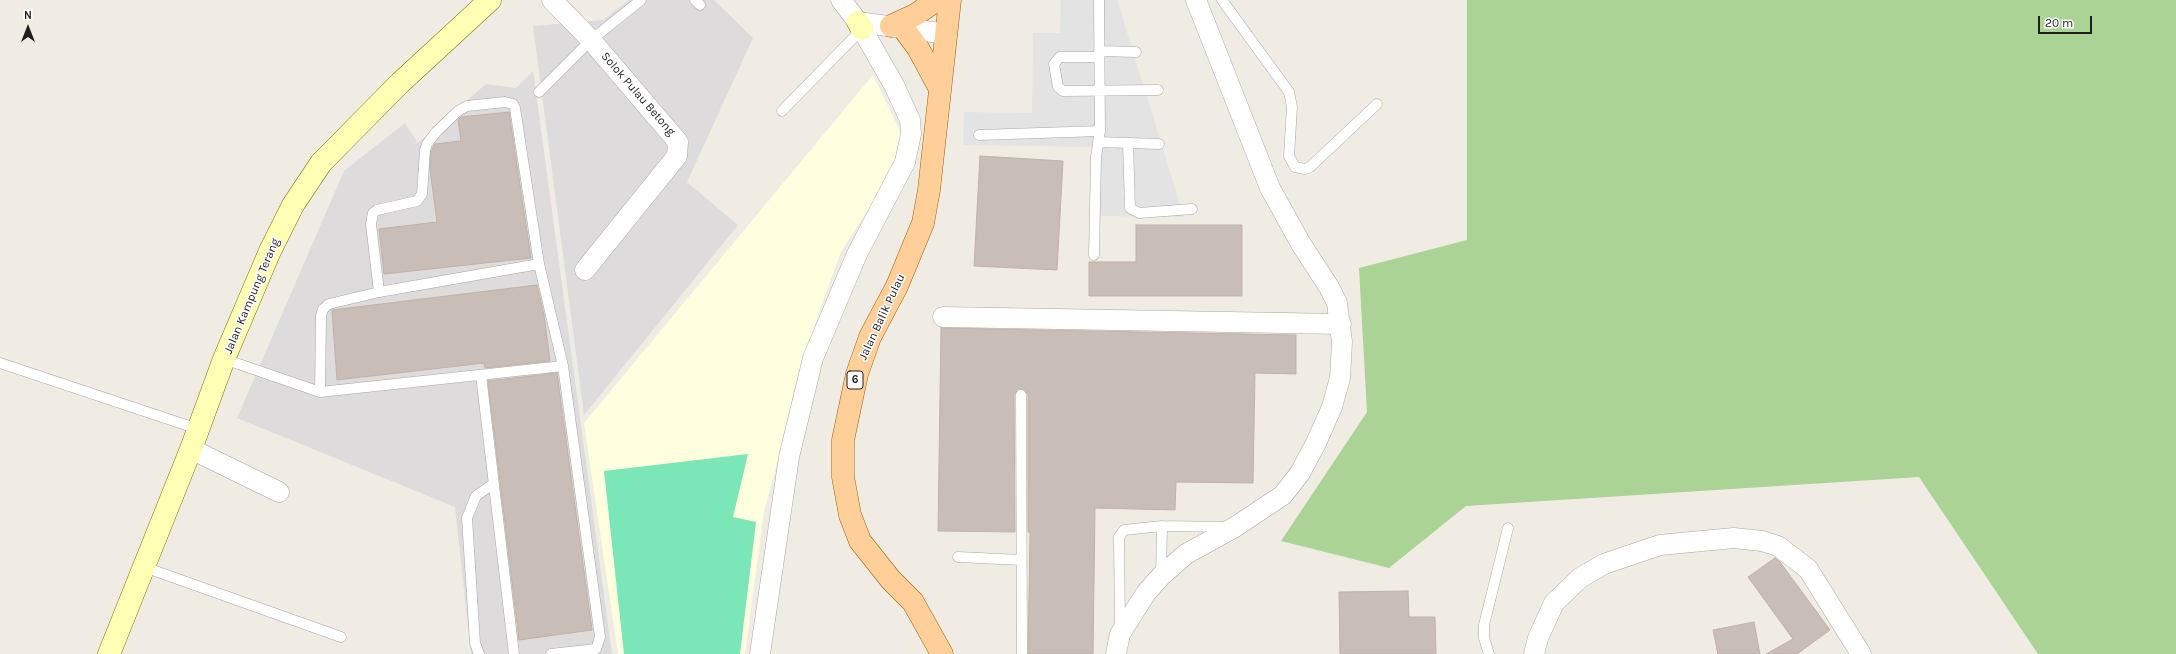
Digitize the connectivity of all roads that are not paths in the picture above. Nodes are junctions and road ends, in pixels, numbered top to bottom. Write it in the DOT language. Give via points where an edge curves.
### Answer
graph roads {
  1 [pos="490,0"];
  2 [pos="552,0"];
  3 [pos="641,0"];
  4 [pos="841,0"];
  5 [pos="937,0"];
  6 [pos="950,0"];
  7 [pos="1099,0"];
  8 [pos="1196,0"];
  9 [pos="1222,0"];
  10 [pos="860,25"];
  11 [pos="897,27"];
  12 [pos="946,34"];
  13 [pos="591,40"];
  14 [pos="1136,52"];
  15 [pos="1099,54"];
  16 [pos="940,89"];
  17 [pos="1158,90"];
  18 [pos="1100,91"];
  19 [pos="539,92"];
  20 [pos="1377,104"];
  21 [pos="782,111"];
  22 [pos="1100,131"];
  23 [pos="979,135"];
  24 [pos="1098,142"];
  25 [pos="1128,143"];
  26 [pos="1159,144"];
  27 [pos="1192,209"];
  28 [pos="1094,255"];
  29 [pos="539,264"];
  30 [pos="585,270"];
  31 [pos="378,292"];
  32 [pos="943,317"];
  33 [pos="1341,324"];
  34 [pos="224,360"];
  35 [pos="0,362"];
  36 [pos="563,366"];
  37 [pos="481,375"];
  38 [pos="320,392"];
  39 [pos="1020,395"];
  40 [pos="195,439"];
  41 [pos="492,484"];
  42 [pos="279,492"];
  43 [pos="1162,526"];
  44 [pos="1234,527"];
  45 [pos="1508,528"];
  46 [pos="958,557"];
  47 [pos="1021,560"];
  48 [pos="144,567"];
  49 [pos="1161,576"];
  50 [pos="1120,634"];
  51 [pos="341,637"];
  52 [pos="1855,651"];
  53 [pos="109,654"];
  54 [pos="479,654"];
  55 [pos="514,654"];
  56 [pos="551,654"];
  57 [pos="760,654"];
  58 [pos="942,654"];
  59 [pos="1022,654"];
  60 [pos="1116,654"];
  61 [pos="1489,654"];
  62 [pos="1534,654"];
  1 -- 34 [label="main road, Jalan Kampung Terang" via="400,83 321,163 293,205"];
  2 -- 13 [label="street, Solok Pulau Betong"];
  3 -- 13 [label="lane"];
  4 -- 10 [label="street"];
  5 -- 11 [label="main road"];
  6 -- 12 [label="main road, Jalan Balik Pulau / 6"];
  7 -- 15 [label="lane"];
  8 -- 33 [label="street" via="1270,188 1301,244 1329,287 1337,303"];
  9 -- 20 [label="lane" via="1289,92 1292,107 1290,156 1295,167 1310,167"];
  10 -- 11 [label="street"];
  10 -- 21 [label="lane"];
  10 -- 57 [label="street" via="894,85 910,120 911,134 905,162 857,254 813,358 789,457"];
  11 -- 12 [label="street"];
  11 -- 16 [label="main road" via="918,48"];
  12 -- 16 [label="main road, Jalan Balik Pulau / 6"];
  13 -- 19 [label="lane"];
  13 -- 30 [label="street, Solok Pulau Betong" via="678,142 677,156"];
  14 -- 15 [label="lane"];
  15 -- 18 [label="lane"];
  15 -- 18 [label="lane" via="1060,57 1054,64 1056,83 1060,89"];
  16 -- 58 [label="main road, Jalan Balik Pulau / 6" via="923,223 897,286 870,337 857,374 843,440 843,477 850,515 860,541 891,580 913,602"];
  17 -- 18 [label="lane"];
  18 -- 22 [label="lane"];
  22 -- 23 [label="lane"];
  22 -- 24 [label="lane"];
  24 -- 25 [label="lane"];
  24 -- 28 [label="lane"];
  25 -- 26 [label="lane"];
  25 -- 27 [label="lane" via="1130,208 1139,213"];
  29 -- 31 [label="lane"];
  29 -- 31 [label="lane" via="515,108 510,102 467,106 458,111 427,144 422,194 417,201 373,213 371,224"];
  29 -- 36 [label="lane"];
  31 -- 38 [label="lane" via="334,301 323,310"];
  32 -- 33 [label="street"];
  33 -- 44 [label="street" via="1340,378 1332,407 1316,443 1300,473 1284,495"];
  34 -- 38 [label="lane"];
  34 -- 40 [label="main road, Jalan Kampung Terang"];
  35 -- 40 [label="lane"];
  36 -- 37 [label="lane"];
  36 -- 56 [label="lane" via="600,637 596,649"];
  37 -- 38 [label="lane"];
  37 -- 41 [label="lane"];
  39 -- 47 [label="lane"];
  40 -- 42 [label="street"];
  40 -- 48 [label="main road, Jalan Kampung Terang"];
  41 -- 54 [label="lane" via="476,496 467,518 475,643"];
  41 -- 55 [label="lane"];
  43 -- 44 [label="lane"];
  43 -- 49 [label="lane"];
  43 -- 50 [label="lane" via="1128,528 1121,533"];
  44 -- 49 [label="street" via="1186,554"];
  45 -- 61 [label="lane" via="1484,624 1484,638"];
  46 -- 47 [label="lane"];
  47 -- 59 [label="lane"];
  48 -- 51 [label="lane"];
  48 -- 53 [label="main road, Jalan Kampung Terang"];
  49 -- 50 [label="street" via="1146,593"];
  50 -- 60 [label="street"];
  52 -- 62 [label="street" via="1808,569 1778,546 1762,540 1734,538 1660,545 1604,564 1580,578 1554,603 1538,638"];
}
